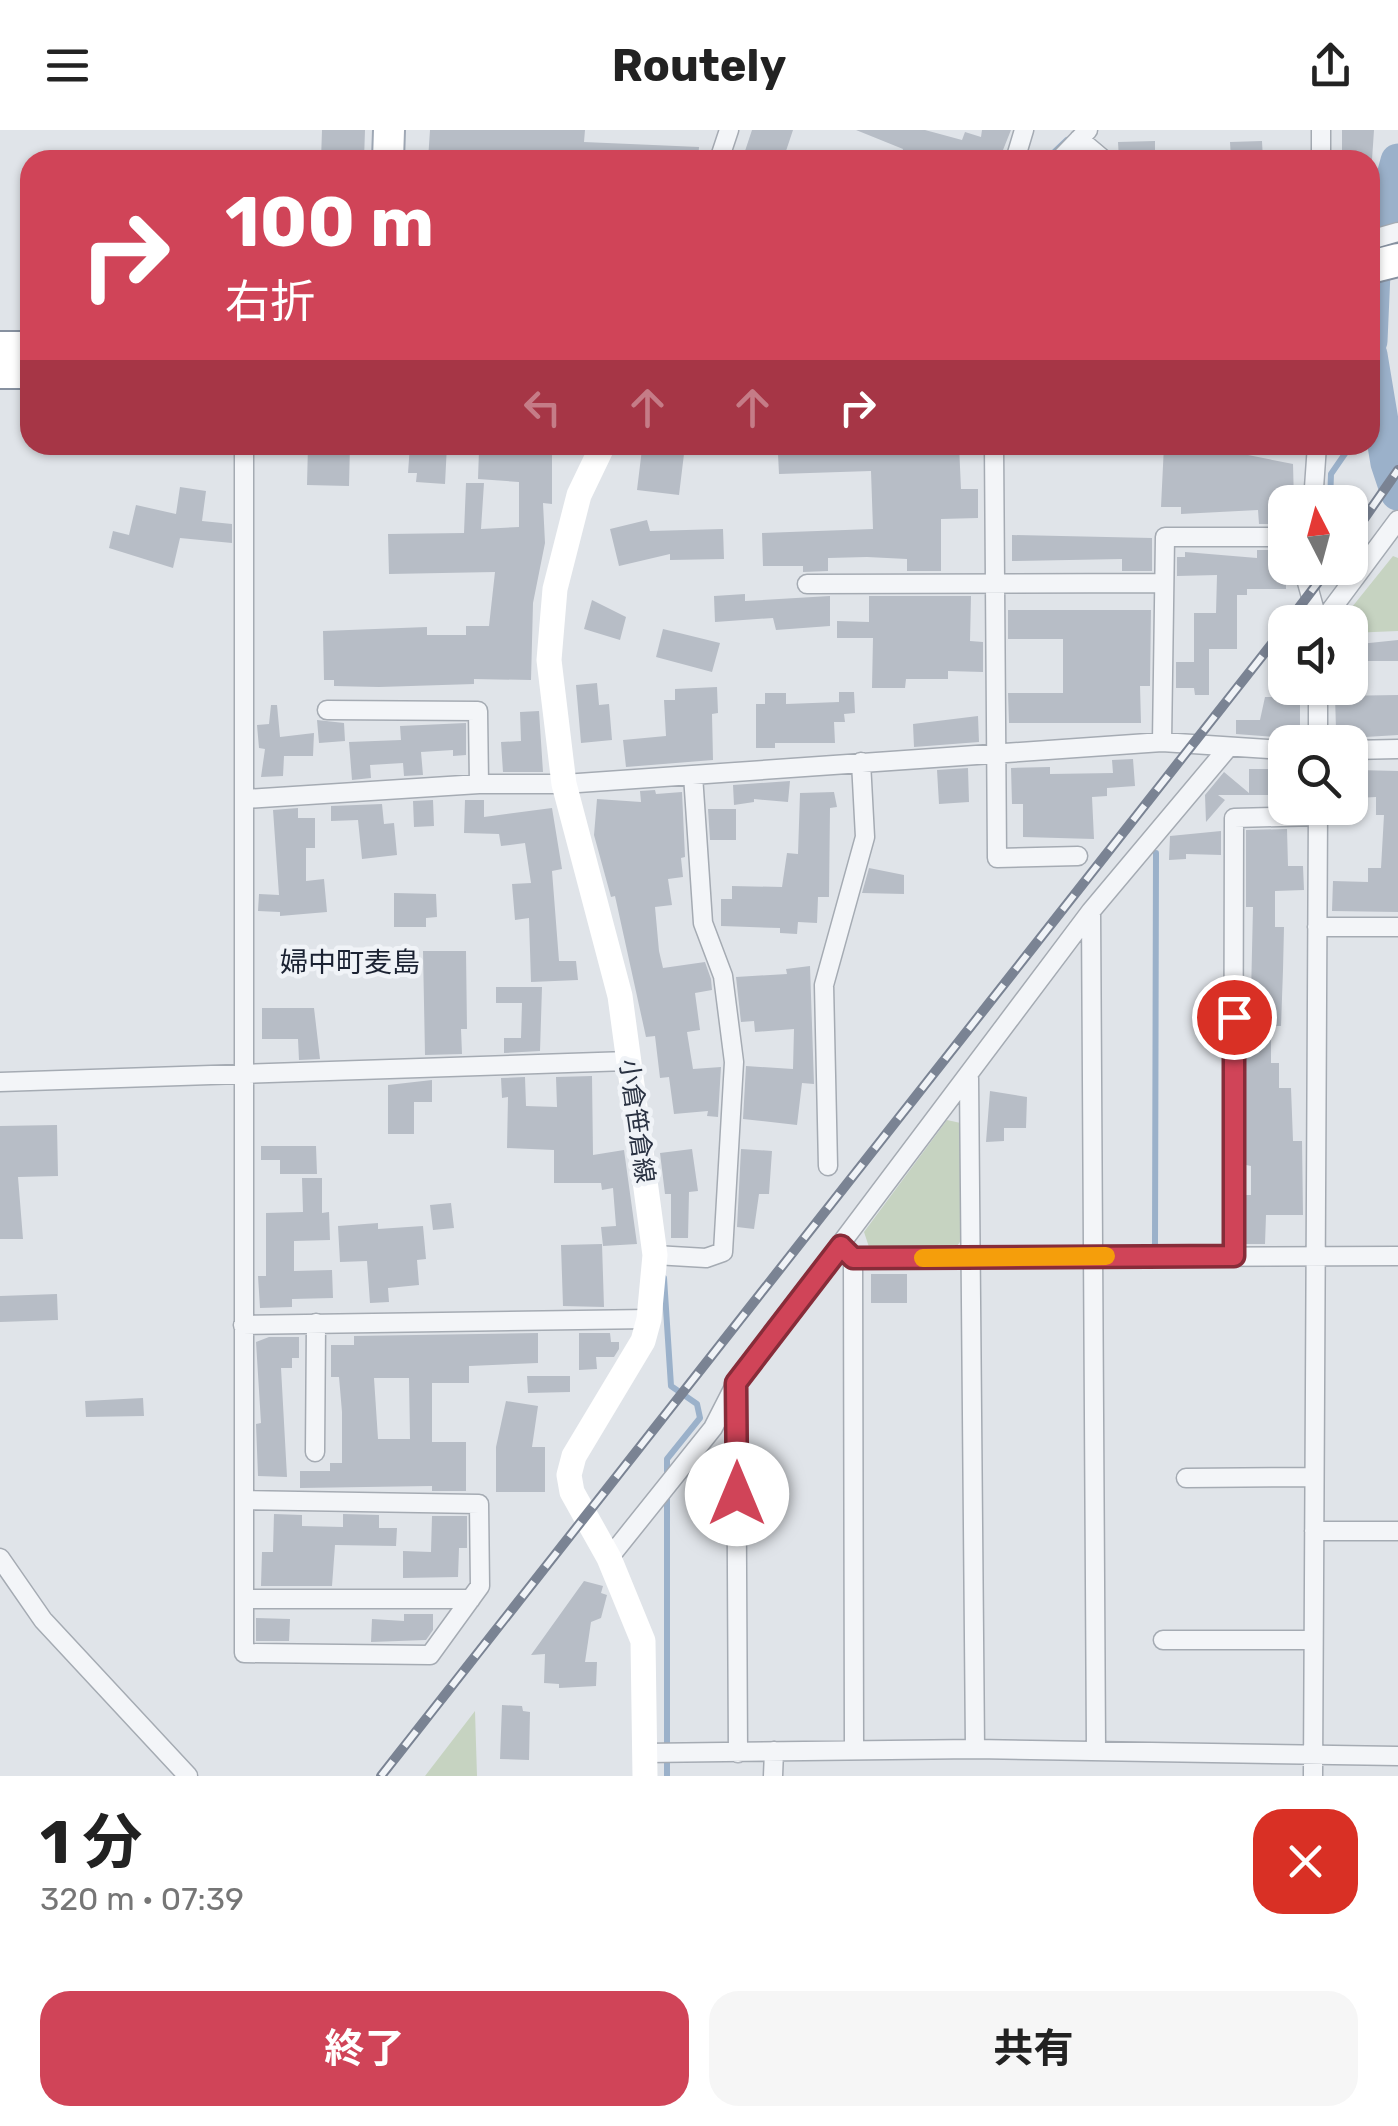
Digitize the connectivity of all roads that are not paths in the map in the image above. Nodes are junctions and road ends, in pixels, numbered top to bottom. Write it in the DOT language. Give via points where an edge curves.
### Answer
graph roads {
  1 [pos="244,455"];
  2 [pos="598,455"];
  3 [pos="994,455"];
  4 [pos="1316,455"];
  5 [pos="1313,485"];
  6 [pos="1396,529"];
  7 [pos="1268,537"];
  8 [pos="995,583"];
  9 [pos="1164,583"];
  10 [pos="807,584"];
  11 [pos="1334,605"];
  12 [pos="327,710"];
  13 [pos="1162,742"];
  14 [pos="1226,749"];
  15 [pos="1398,749"];
  16 [pos="1268,750"];
  17 [pos="1368,750"];
  18 [pos="997,752"];
  19 [pos="861,762"];
  20 [pos="693,774"];
  21 [pos="479,784"];
  22 [pos="564,784"];
  23 [pos="246,798"];
  24 [pos="1268,816"];
  25 [pos="1318,825"];
  26 [pos="1078,856"];
  27 [pos="1091,912"];
  28 [pos="1398,926"];
  29 [pos="1317,927"];
  30 [pos="628,1061"];
  31 [pos="246,1073"];
  32 [pos="969,1078"];
  33 [pos="0,1082"];
  34 [pos="828,1166"];
  35 [pos="847,1252"];
  36 [pos="655,1255"];
  37 [pos="1096,1256"];
  38 [pos="1234,1256"];
  39 [pos="1314,1256"];
  40 [pos="1398,1256"];
  41 [pos="973,1258"];
  42 [pos="649,1319"];
  43 [pos="243,1324"];
  44 [pos="316,1324"];
  45 [pos="736,1383"];
  46 [pos="315,1452"];
  47 [pos="1186,1478"];
  48 [pos="1314,1478"];
  49 [pos="244,1500"];
  50 [pos="1314,1531"];
  51 [pos="1398,1531"];
  52 [pos="0,1558"];
  53 [pos="609,1558"];
  54 [pos="244,1599"];
  55 [pos="470,1599"];
  56 [pos="1163,1640"];
  57 [pos="1314,1640"];
  58 [pos="854,1749"];
  59 [pos="975,1749"];
  60 [pos="1096,1750"];
  61 [pos="738,1752"];
  62 [pos="774,1752"];
  63 [pos="1314,1755"];
  64 [pos="1398,1756"];
  65 [pos="645,1764"];
  66 [pos="188,1776"];
  67 [pos="774,1776"];
  68 [pos="1314,1776"];
  1 -- 23 [label="street"];
  2 -- 22 [label="main road, 小倉笹倉線" via="579,496 554,589 549,660"];
  3 -- 8 [label="street"];
  4 -- 5 [label="street"];
  6 -- 11 [label="street"];
  7 -- 9 [label="street" via="1165,537"];
  8 -- 9 [label="street"];
  8 -- 10 [label="street"];
  8 -- 18 [label="street"];
  9 -- 13 [label="street"];
  12 -- 21 [label="street" via="478,711"];
  13 -- 14 [label="street"];
  13 -- 18 [label="street"];
  14 -- 16 [label="street"];
  14 -- 27 [label="street"];
  15 -- 17 [label="street"];
  18 -- 19 [label="street"];
  18 -- 26 [label="street" via="996,858"];
  19 -- 20 [label="street"];
  19 -- 34 [label="street" via="864,837 824,985"];
  20 -- 22 [label="street"];
  20 -- 36 [label="street" via="704,923 723,976 734,1062 724,1252 706,1258"];
  21 -- 22 [label="street"];
  21 -- 23 [label="street"];
  22 -- 30 [label="main road, 小倉笹倉線" via="620,996"];
  23 -- 31 [label="street"];
  24 -- 38 [label="street" via="1234,818"];
  25 -- 29 [label="street"];
  27 -- 32 [label="street"];
  27 -- 37 [label="street"];
  28 -- 29 [label="street"];
  29 -- 39 [label="street"];
  30 -- 31 [label="street"];
  30 -- 36 [label="main road, 小倉笹倉線"];
  31 -- 33 [label="street"];
  31 -- 43 [label="street"];
  32 -- 35 [label="street"];
  32 -- 41 [label="street"];
  35 -- 41 [label="street"];
  35 -- 45 [label="street"];
  35 -- 58 [label="street"];
  36 -- 42 [label="main road, 小倉笹倉線"];
  37 -- 38 [label="street"];
  37 -- 41 [label="street"];
  37 -- 60 [label="street"];
  38 -- 39 [label="street"];
  39 -- 40 [label="street"];
  39 -- 48 [label="street"];
  41 -- 59 [label="street"];
  42 -- 44 [label="street"];
  42 -- 53 [label="main road, 小倉笹倉線" via="569,1475"];
  43 -- 44 [label="street"];
  43 -- 49 [label="street"];
  44 -- 46 [label="street"];
  45 -- 53 [label="street" via="713,1428"];
  45 -- 61 [label="street"];
  47 -- 48 [label="street"];
  48 -- 50 [label="street"];
  49 -- 54 [label="street"];
  49 -- 55 [label="street" via="479,1504 480,1586"];
  50 -- 51 [label="street"];
  50 -- 57 [label="street"];
  52 -- 66 [label="street" via="43,1620"];
  53 -- 65 [label="main road, 小倉笹倉線" via="642,1641"];
  54 -- 55 [label="street"];
  54 -- 55 [label="street" via="244,1653 430,1655"];
  56 -- 57 [label="street"];
  57 -- 63 [label="street"];
  58 -- 59 [label="street"];
  58 -- 62 [label="street"];
  59 -- 60 [label="street"];
  60 -- 63 [label="street"];
  61 -- 62 [label="street"];
  61 -- 65 [label="street"];
  62 -- 67 [label="street"];
  63 -- 64 [label="street"];
  63 -- 68 [label="street"];
}
